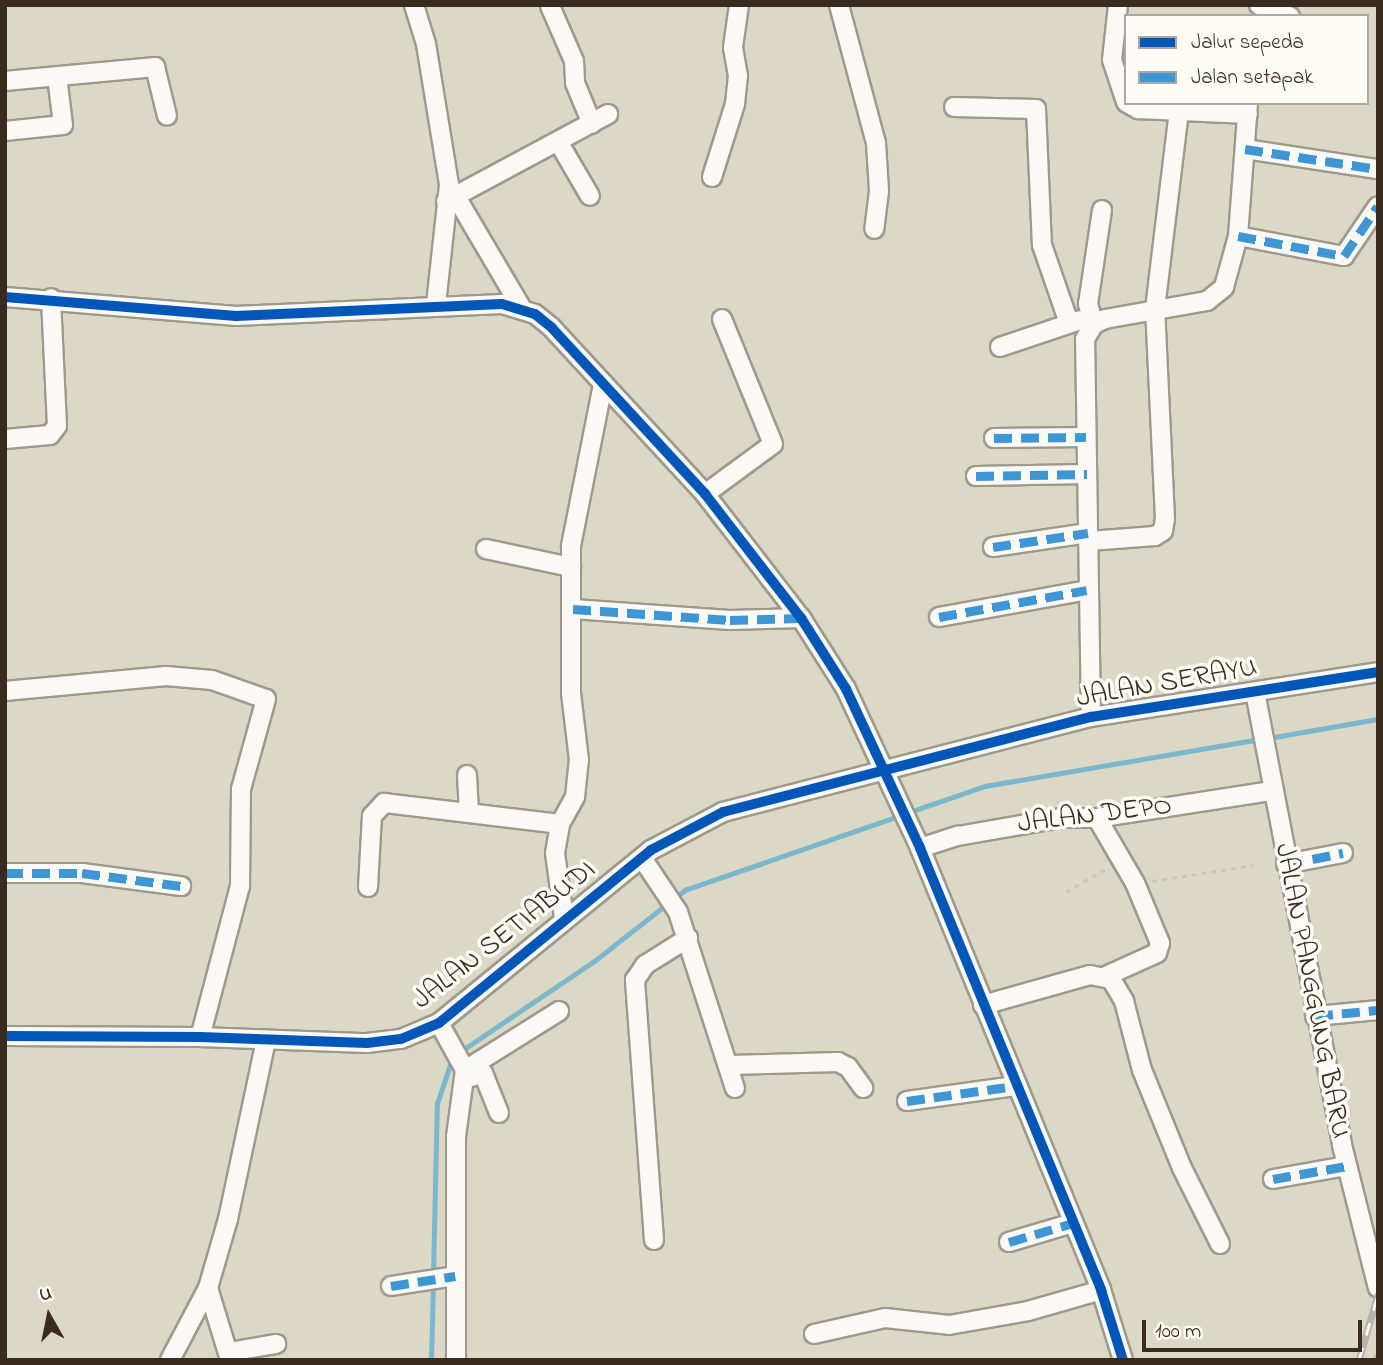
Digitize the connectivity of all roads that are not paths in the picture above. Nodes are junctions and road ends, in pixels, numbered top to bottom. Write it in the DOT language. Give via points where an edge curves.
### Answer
graph roads {
  1 [pos="414,5"];
  2 [pos="739,5"];
  3 [pos="839,5"];
  4 [pos="1118,5"];
  5 [pos="1259,5"];
  6 [pos="550,6"];
  7 [pos="1284,14"];
  8 [pos="57,76"];
  9 [pos="5,81"];
  10 [pos="1124,97"];
  11 [pos="1138,105"];
  12 [pos="954,107"];
  13 [pos="1248,109"];
  14 [pos="1179,112"];
  15 [pos="608,114"];
  16 [pos="167,116"];
  17 [pos="592,124"];
  18 [pos="5,131"];
  19 [pos="559,143"];
  20 [pos="1245,149"];
  21 [pos="1378,169"];
  22 [pos="712,177"];
  23 [pos="451,195"];
  24 [pos="590,195"];
  25 [pos="1378,206"];
  26 [pos="1102,210"];
  27 [pos="874,229"];
  28 [pos="1238,236"];
  29 [pos="5,297"];
  30 [pos="51,298"];
  31 [pos="436,304"];
  32 [pos="522,307"];
  33 [pos="1155,309"];
  34 [pos="722,319"];
  35 [pos="1091,321"];
  36 [pos="1069,323"];
  37 [pos="1000,346"];
  38 [pos="603,385"];
  39 [pos="1086,437"];
  40 [pos="994,438"];
  41 [pos="5,439"];
  42 [pos="1087,474"];
  43 [pos="976,476"];
  44 [pos="705,494"];
  45 [pos="1088,537"];
  46 [pos="993,547"];
  47 [pos="486,549"];
  48 [pos="571,567"];
  49 [pos="1087,590"];
  50 [pos="573,609"];
  51 [pos="939,617"];
  52 [pos="801,618"];
  53 [pos="1378,672"];
  54 [pos="5,691"];
  55 [pos="1255,692"];
  56 [pos="1091,717"];
  57 [pos="885,774"];
  58 [pos="467,775"];
  59 [pos="1271,791"];
  60 [pos="469,812"];
  61 [pos="1097,818"];
  62 [pos="560,824"];
  63 [pos="920,848"];
  64 [pos="1343,853"];
  65 [pos="642,858"];
  66 [pos="1286,864"];
  67 [pos="5,873"];
  68 [pos="181,886"];
  69 [pos="368,887"];
  70 [pos="564,918"];
  71 [pos="688,938"];
  72 [pos="1106,976"];
  73 [pos="984,1005"];
  74 [pos="1378,1010"];
  75 [pos="559,1011"];
  76 [pos="1315,1016"];
  77 [pos="439,1023"];
  78 [pos="5,1036"];
  79 [pos="200,1037"];
  80 [pos="266,1040"];
  81 [pos="731,1065"];
  82 [pos="464,1071"];
  83 [pos="1015,1086"];
  84 [pos="735,1087"];
  85 [pos="863,1088"];
  86 [pos="907,1101"];
  87 [pos="499,1113"];
  88 [pos="1347,1166"];
  89 [pos="1273,1179"];
  90 [pos="1073,1223"];
  91 [pos="654,1240"];
  92 [pos="1009,1241"];
  93 [pos="1220,1244"];
  94 [pos="1375,1262"];
  95 [pos="450,1277"];
  96 [pos="391,1286"];
  97 [pos="208,1288"];
  98 [pos="1378,1288"];
  99 [pos="1101,1290"];
  100 [pos="814,1334"];
  101 [pos="276,1344"];
  102 [pos="230,1356"];
  103 [pos="170,1360"];
  104 [pos="456,1360"];
  105 [pos="1124,1360"];
  1 -- 23 [label="street" via="426,44"];
  2 -- 22 [label="street" via="733,47 738,76 735,104"];
  3 -- 27 [label="street" via="876,143 879,191"];
  4 -- 10 [label="street" via="1112,60"];
  5 -- 7 [label="street"];
  6 -- 17 [label="street" via="574,61 575,83"];
  8 -- 9 [label="street"];
  8 -- 16 [label="street" via="159,68"];
  8 -- 18 [label="street" via="63,125"];
  11 -- 14 [label="street"];
  12 -- 36 [label="street" via="1036,108 1042,249"];
  13 -- 14 [label="street"];
  13 -- 20 [label="street"];
  14 -- 33 [label="street"];
  15 -- 17 [label="street"];
  17 -- 19 [label="street"];
  19 -- 23 [label="street"];
  19 -- 24 [label="street"];
  20 -- 21 [label="street"];
  20 -- 28 [label="street"];
  23 -- 31 [label="street"];
  23 -- 32 [label="street"];
  25 -- 28 [label="street" via="1344,256"];
  26 -- 35 [label="street"];
  28 -- 33 [label="street" via="1219,295 1195,304"];
  29 -- 30 [label="street"];
  30 -- 31 [label="street" via="236,316"];
  30 -- 41 [label="street" via="57,426 50,435"];
  31 -- 32 [label="street"];
  32 -- 38 [label="street" via="552,328"];
  33 -- 35 [label="street"];
  33 -- 45 [label="street" via="1163,531 1155,536"];
  34 -- 44 [label="street" via="773,444"];
  35 -- 36 [label="street"];
  35 -- 39 [label="street" via="1086,339"];
  36 -- 37 [label="street"];
  38 -- 44 [label="street"];
  38 -- 48 [label="street" via="576,509"];
  39 -- 40 [label="street"];
  39 -- 42 [label="street"];
  42 -- 43 [label="street"];
  42 -- 45 [label="street"];
  44 -- 52 [label="street"];
  45 -- 46 [label="street"];
  45 -- 49 [label="street"];
  47 -- 48 [label="street"];
  48 -- 50 [label="street"];
  49 -- 51 [label="street"];
  49 -- 56 [label="street"];
  50 -- 52 [label="street" via="730,620"];
  50 -- 62 [label="street" via="570,693 579,774 575,797"];
  52 -- 57 [label="street" via="846,689"];
  53 -- 55 [label="street, JALAN SERAYU"];
  54 -- 79 [label="street" via="166,677 212,680 266,699 242,789 241,878"];
  55 -- 56 [label="street, JALAN SERAYU"];
  55 -- 59 [label="street, JALAN PANGGUNG BARU"];
  56 -- 57 [label="street, JALAN SERAYU" via="947,752"];
  57 -- 63 [label="street"];
  57 -- 65 [label="street, JALAN SETIABUDI" via="745,805 694,825"];
  58 -- 60 [label="street"];
  59 -- 61 [label="street, JALAN DEPO"];
  59 -- 66 [label="street, JALAN PANGGUNG BARU"];
  60 -- 62 [label="street"];
  60 -- 69 [label="street" via="400,804 377,807 371,824"];
  61 -- 63 [label="street, JALAN DEPO" via="1061,818 958,835"];
  61 -- 72 [label="street" via="1135,883 1160,948"];
  62 -- 70 [label="street" via="555,853"];
  63 -- 73 [label="street"];
  64 -- 66 [label="street"];
  65 -- 70 [label="street, JALAN SETIABUDI"];
  65 -- 71 [label="street" via="666,889"];
  66 -- 76 [label="street, JALAN PANGGUNG BARU"];
  67 -- 68 [label="street" via="82,873"];
  70 -- 77 [label="street, JALAN SETIABUDI"];
  71 -- 81 [label="street"];
  71 -- 91 [label="street" via="645,965 635,980"];
  72 -- 73 [label="street" via="1072,979"];
  72 -- 93 [label="street" via="1121,992 1142,1070 1182,1168"];
  73 -- 83 [label="street"];
  74 -- 76 [label="street"];
  75 -- 82 [label="street"];
  76 -- 88 [label="street, JALAN PANGGUNG BARU"];
  77 -- 80 [label="street, JALAN SETIABUDI" via="389,1042"];
  77 -- 82 [label="street"];
  78 -- 79 [label="street, JALAN SETIABUDI"];
  79 -- 80 [label="street, JALAN SETIABUDI"];
  80 -- 97 [label="street" via="228,1219"];
  81 -- 84 [label="street"];
  81 -- 85 [label="street" via="838,1062 848,1067"];
  82 -- 87 [label="street" via="483,1073"];
  82 -- 95 [label="street" via="456,1137"];
  83 -- 86 [label="street"];
  83 -- 90 [label="street"];
  88 -- 89 [label="street"];
  88 -- 94 [label="street, JALAN PANGGUNG BARU"];
  90 -- 92 [label="street"];
  90 -- 99 [label="street"];
  94 -- 98 [label="street, JALAN PANGGUNG BARU"];
  95 -- 96 [label="street"];
  95 -- 104 [label="street"];
  97 -- 102 [label="street"];
  97 -- 103 [label="street"];
  99 -- 100 [label="street" via="1028,1311 949,1325 885,1318"];
  99 -- 105 [label="street"];
  101 -- 102 [label="street"];
}
